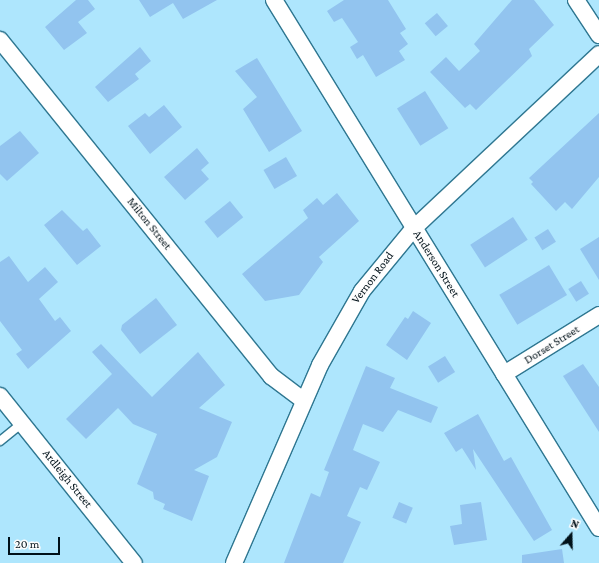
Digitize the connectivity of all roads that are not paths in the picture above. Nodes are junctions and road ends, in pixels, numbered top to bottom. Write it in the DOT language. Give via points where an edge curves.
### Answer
graph roads {
  1 [pos="274,0"];
  2 [pos="576,0"];
  3 [pos="599,35"];
  4 [pos="0,40"];
  5 [pos="599,54"];
  6 [pos="414,228"];
  7 [pos="599,315"];
  8 [pos="504,374"];
  9 [pos="0,396"];
  10 [pos="304,401"];
  11 [pos="22,423"];
  12 [pos="0,441"];
  13 [pos="599,528"];
  14 [pos="134,563"];
  15 [pos="234,563"];
  1 -- 6 [label="street, Anderson Street"];
  2 -- 3 [label="street"];
  4 -- 10 [label="street, Milton Street" via="271,376"];
  5 -- 6 [label="street, Vernon Road"];
  6 -- 8 [label="street, Anderson Street"];
  6 -- 10 [label="street, Vernon Road" via="381,265 347,313"];
  7 -- 8 [label="street, Dorset Street"];
  8 -- 13 [label="street, Anderson Street"];
  9 -- 11 [label="street, Ardleigh Street"];
  10 -- 15 [label="street, Vernon Road"];
  11 -- 12 [label="lane"];
  11 -- 14 [label="street, Ardleigh Street"];
}
